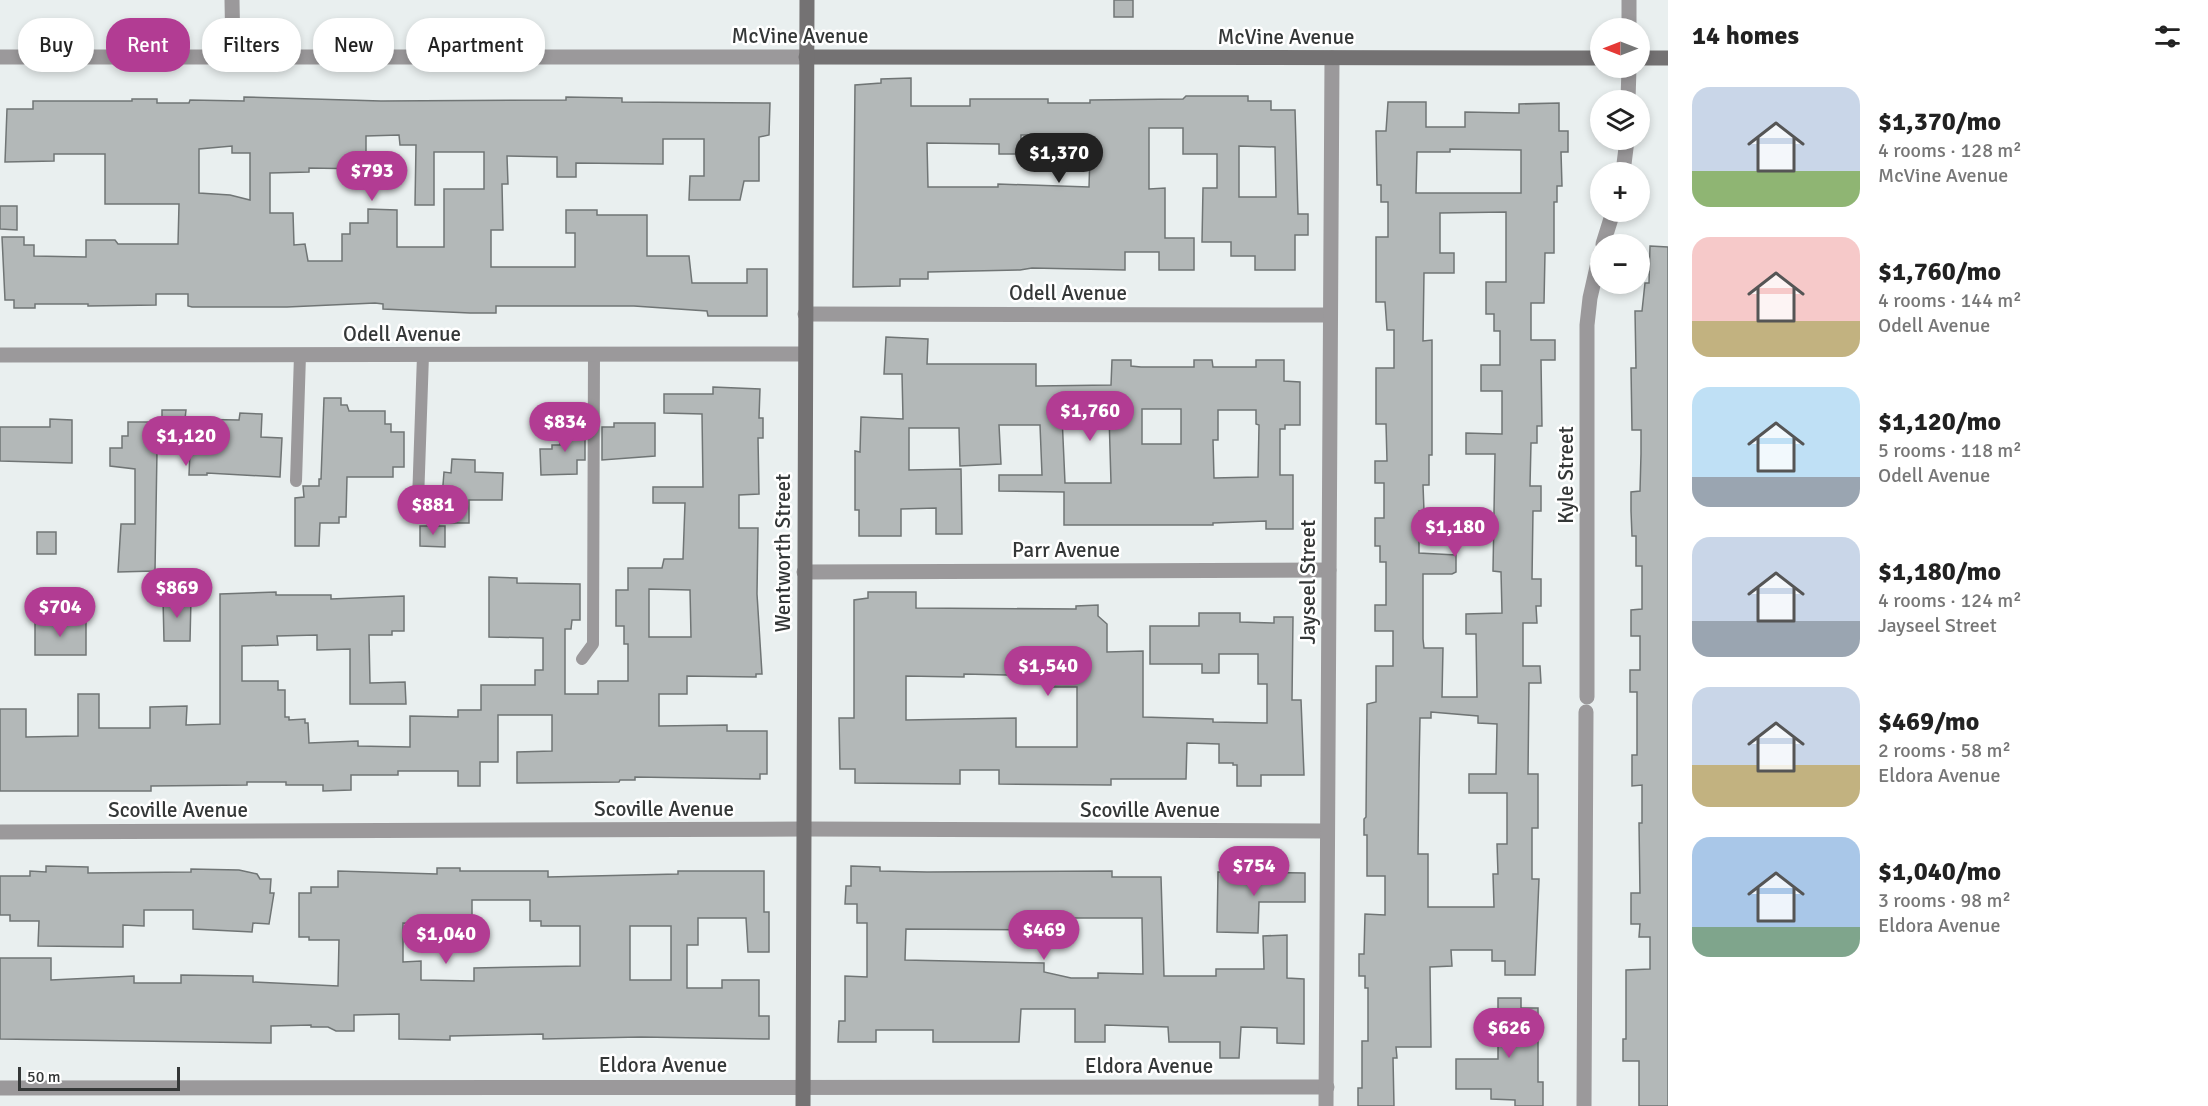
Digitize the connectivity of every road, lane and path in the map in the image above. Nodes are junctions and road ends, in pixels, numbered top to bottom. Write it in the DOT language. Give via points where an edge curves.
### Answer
graph roads {
  1 [pos="232,0"];
  2 [pos="807,0"];
  3 [pos="1629,0"];
  4 [pos="232,18"];
  5 [pos="1629,18"];
  6 [pos="202,56"];
  7 [pos="301,56"];
  8 [pos="0,57"];
  9 [pos="806,57"];
  10 [pos="1332,58"];
  11 [pos="1590,58"];
  12 [pos="1650,58"];
  13 [pos="1668,58"];
  14 [pos="1591,294"];
  15 [pos="805,314"];
  16 [pos="1330,315"];
  17 [pos="594,354"];
  18 [pos="805,354"];
  19 [pos="0,355"];
  20 [pos="300,355"];
  21 [pos="423,355"];
  22 [pos="296,481"];
  23 [pos="418,501"];
  24 [pos="1329,570"];
  25 [pos="804,572"];
  26 [pos="582,659"];
  27 [pos="805,829"];
  28 [pos="1327,831"];
  29 [pos="0,832"];
  30 [pos="803,1085"];
  31 [pos="1326,1087"];
  32 [pos="0,1088"];
  33 [pos="803,1106"];
  34 [pos="1326,1106"];
  35 [pos="1584,1106"];
  1 -- 4 [label="street"];
  2 -- 9 [label="street, Wentworth Street"];
  3 -- 5 [label="street"];
  6 -- 8 [label="street, McVine Avenue"];
  7 -- 9 [label="street, McVine Avenue"];
  9 -- 10 [label="street, McVine Avenue"];
  9 -- 15 [label="street, Wentworth Street"];
  10 -- 11 [label="street, McVine Avenue"];
  10 -- 16 [label="street, Jayseel Street"];
  12 -- 13 [label="street"];
  14 -- 35 [label="street, Kyle Street" via="1587,325"];
  15 -- 16 [label="street, Odell Avenue"];
  15 -- 18 [label="street, Wentworth Street"];
  16 -- 24 [label="street, Jayseel Street"];
  17 -- 18 [label="street, Odell Avenue"];
  17 -- 21 [label="street, Odell Avenue"];
  17 -- 26 [label="lane" via="593,644"];
  18 -- 25 [label="street, Wentworth Street"];
  19 -- 20 [label="street, Odell Avenue"];
  20 -- 21 [label="street, Odell Avenue"];
  20 -- 22 [label="lane"];
  21 -- 23 [label="lane"];
  24 -- 25 [label="street, Parr Avenue"];
  24 -- 28 [label="street, Jayseel Street"];
  25 -- 27 [label="street, Wentworth Street"];
  27 -- 28 [label="street, Scoville Avenue"];
  27 -- 29 [label="street, Scoville Avenue"];
  27 -- 30 [label="street, Wentworth Street"];
  28 -- 31 [label="street, Jayseel Street"];
  30 -- 31 [label="street, Eldora Avenue"];
  30 -- 32 [label="street, Eldora Avenue"];
  30 -- 33 [label="street, Wentworth Street"];
  31 -- 34 [label="street, Jayseel Street"];
}
